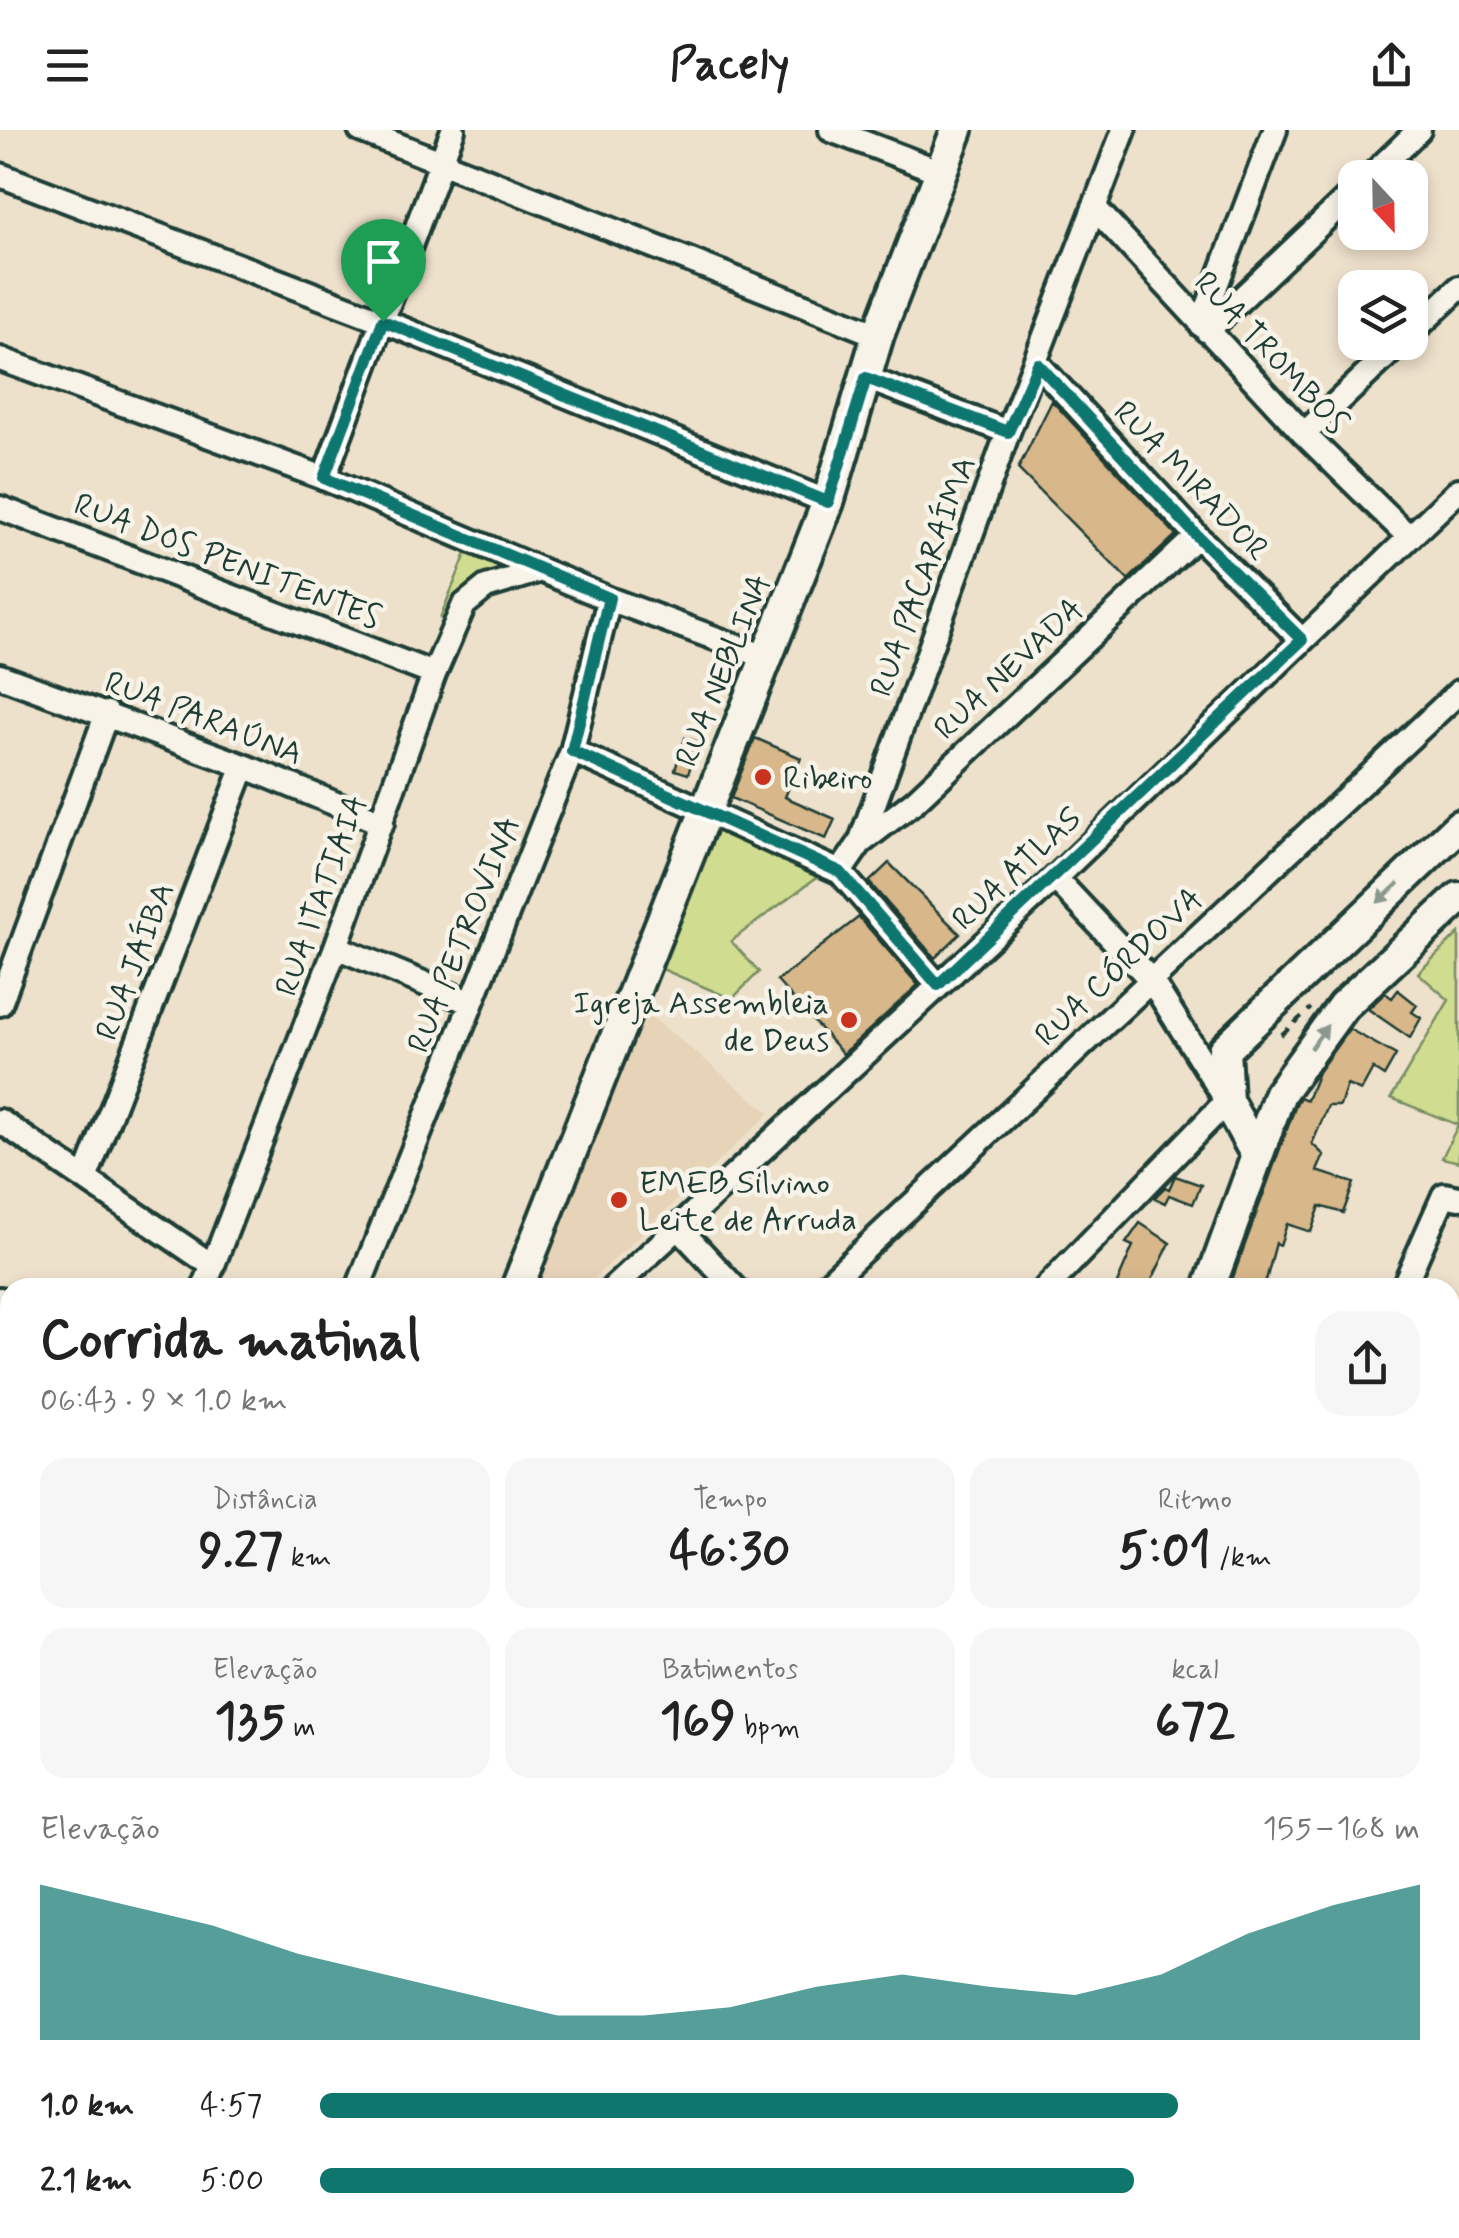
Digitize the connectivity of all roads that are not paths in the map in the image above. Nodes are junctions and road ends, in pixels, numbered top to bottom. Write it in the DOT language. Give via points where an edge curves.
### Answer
graph roads {
  1 [pos="360,130"];
  2 [pos="453,130"];
  3 [pos="831,130"];
  4 [pos="957,130"];
  5 [pos="1124,130"];
  6 [pos="1275,130"];
  7 [pos="1420,130"];
  8 [pos="441,160"];
  9 [pos="1388,160"];
  10 [pos="941,172"];
  11 [pos="0,175"];
  12 [pos="1338,206"];
  13 [pos="1094,208"];
  14 [pos="1459,288"];
  15 [pos="1428,317"];
  16 [pos="383,321"];
  17 [pos="1204,328"];
  18 [pos="878,335"];
  19 [pos="0,359"];
  20 [pos="1382,360"];
  21 [pos="1038,364"];
  22 [pos="866,378"];
  23 [pos="1008,432"];
  24 [pos="1304,434"];
  25 [pos="324,478"];
  26 [pos="1459,490"];
  27 [pos="828,502"];
  28 [pos="0,508"];
  29 [pos="1197,536"];
  30 [pos="1408,536"];
  31 [pos="540,570"];
  32 [pos="609,598"];
  33 [pos="1302,640"];
  34 [pos="766,657"];
  35 [pos="434,674"];
  36 [pos="0,676"];
  37 [pos="1459,692"];
  38 [pos="107,713"];
  39 [pos="572,751"];
  40 [pos="244,766"];
  41 [pos="703,807"];
  42 [pos="382,823"];
  43 [pos="1459,826"];
  44 [pos="860,843"];
  45 [pos="840,872"];
  46 [pos="1056,878"];
  47 [pos="1459,898"];
  48 [pos="336,948"];
  49 [pos="1151,980"];
  50 [pos="938,985"];
  51 [pos="469,1002"];
  52 [pos="0,1004"];
  53 [pos="1280,1093"];
  54 [pos="1227,1101"];
  55 [pos="0,1121"];
  56 [pos="1255,1152"];
  57 [pos="86,1179"];
  58 [pos="1459,1198"];
  59 [pos="677,1226"];
  60 [pos="208,1276"];
  61 [pos="362,1278"];
  62 [pos="521,1278"];
  63 [pos="623,1278"];
  64 [pos="726,1278"];
  65 [pos="833,1278"];
  66 [pos="1056,1278"];
  67 [pos="1211,1278"];
  68 [pos="1407,1278"];
  1 -- 8 [label="street"];
  2 -- 8 [label="street"];
  3 -- 10 [label="street"];
  4 -- 10 [label="street, RUA NEBLINA"];
  5 -- 13 [label="street, RUA PACARAÍMA"];
  6 -- 17 [label="street"];
  7 -- 9 [label="street"];
  8 -- 16 [label="street"];
  8 -- 18 [label="street"];
  10 -- 18 [label="street, RUA NEBLINA"];
  11 -- 16 [label="street"];
  12 -- 17 [label="street"];
  13 -- 17 [label="street, RUA TROMBOS"];
  13 -- 21 [label="street, RUA PACARAÍMA"];
  14 -- 15 [label="street"];
  16 -- 25 [label="street"];
  16 -- 27 [label="street"];
  17 -- 24 [label="street, RUA TROMBOS"];
  18 -- 22 [label="street, RUA NEBLINA"];
  19 -- 25 [label="street"];
  20 -- 24 [label="street"];
  21 -- 23 [label="street, RUA PACARAÍMA"];
  21 -- 29 [label="street, RUA MIRADOR"];
  22 -- 23 [label="street"];
  22 -- 27 [label="street, RUA NEBLINA"];
  23 -- 44 [label="street, RUA PACARAÍMA"];
  24 -- 30 [label="street, RUA TROMBOS"];
  25 -- 31 [label="street"];
  26 -- 30 [label="street, RUA ATLAS"];
  27 -- 34 [label="street, RUA NEBLINA"];
  28 -- 35 [label="street, RUA DOS PENITENTES"];
  29 -- 33 [label="street, RUA MIRADOR"];
  29 -- 44 [label="street, RUA NEVADA" via="914,801"];
  30 -- 33 [label="street, RUA ATLAS"];
  31 -- 32 [label="street"];
  31 -- 35 [label="street, RUA ITATIAIA" via="472,596"];
  32 -- 34 [label="street"];
  32 -- 39 [label="street, RUA PETROVINA"];
  33 -- 46 [label="street, RUA ATLAS"];
  34 -- 41 [label="street, RUA NEBLINA"];
  35 -- 42 [label="street, RUA ITATIAIA"];
  36 -- 38 [label="street, RUA PARAÚNA"];
  37 -- 49 [label="street, RUA CÓRDOVA"];
  38 -- 40 [label="street, RUA PARAÚNA"];
  38 -- 52 [label="street"];
  39 -- 41 [label="street"];
  39 -- 51 [label="street, RUA PETROVINA"];
  40 -- 42 [label="street, RUA PARAÚNA"];
  40 -- 57 [label="street, RUA JAÍBA"];
  41 -- 45 [label="street"];
  41 -- 62 [label="street, RUA NEBLINA"];
  42 -- 48 [label="street, RUA ITATIAIA"];
  43 -- 54 [label="street, one-way" via="1224,1050"];
  44 -- 45 [label="street, RUA PACARAÍMA"];
  45 -- 50 [label="street"];
  46 -- 49 [label="street"];
  46 -- 50 [label="street, RUA ATLAS"];
  53 -- 47 [label="street, one-way" via="1343,1006"];
  48 -- 51 [label="street"];
  48 -- 60 [label="street, RUA ITATIAIA"];
  49 -- 54 [label="street"];
  49 -- 65 [label="street, RUA CÓRDOVA"];
  50 -- 59 [label="street, RUA ATLAS"];
  51 -- 61 [label="street, RUA PETROVINA"];
  53 -- 54 [label="street" via="1252,1104"];
  53 -- 56 [label="street"];
  54 -- 56 [label="street"];
  54 -- 66 [label="street"];
  55 -- 57 [label="street"];
  56 -- 67 [label="street"];
  57 -- 60 [label="street"];
  58 -- 68 [label="street" via="1444,1195"];
  59 -- 63 [label="street, RUA ATLAS"];
  59 -- 64 [label="street"];
}
